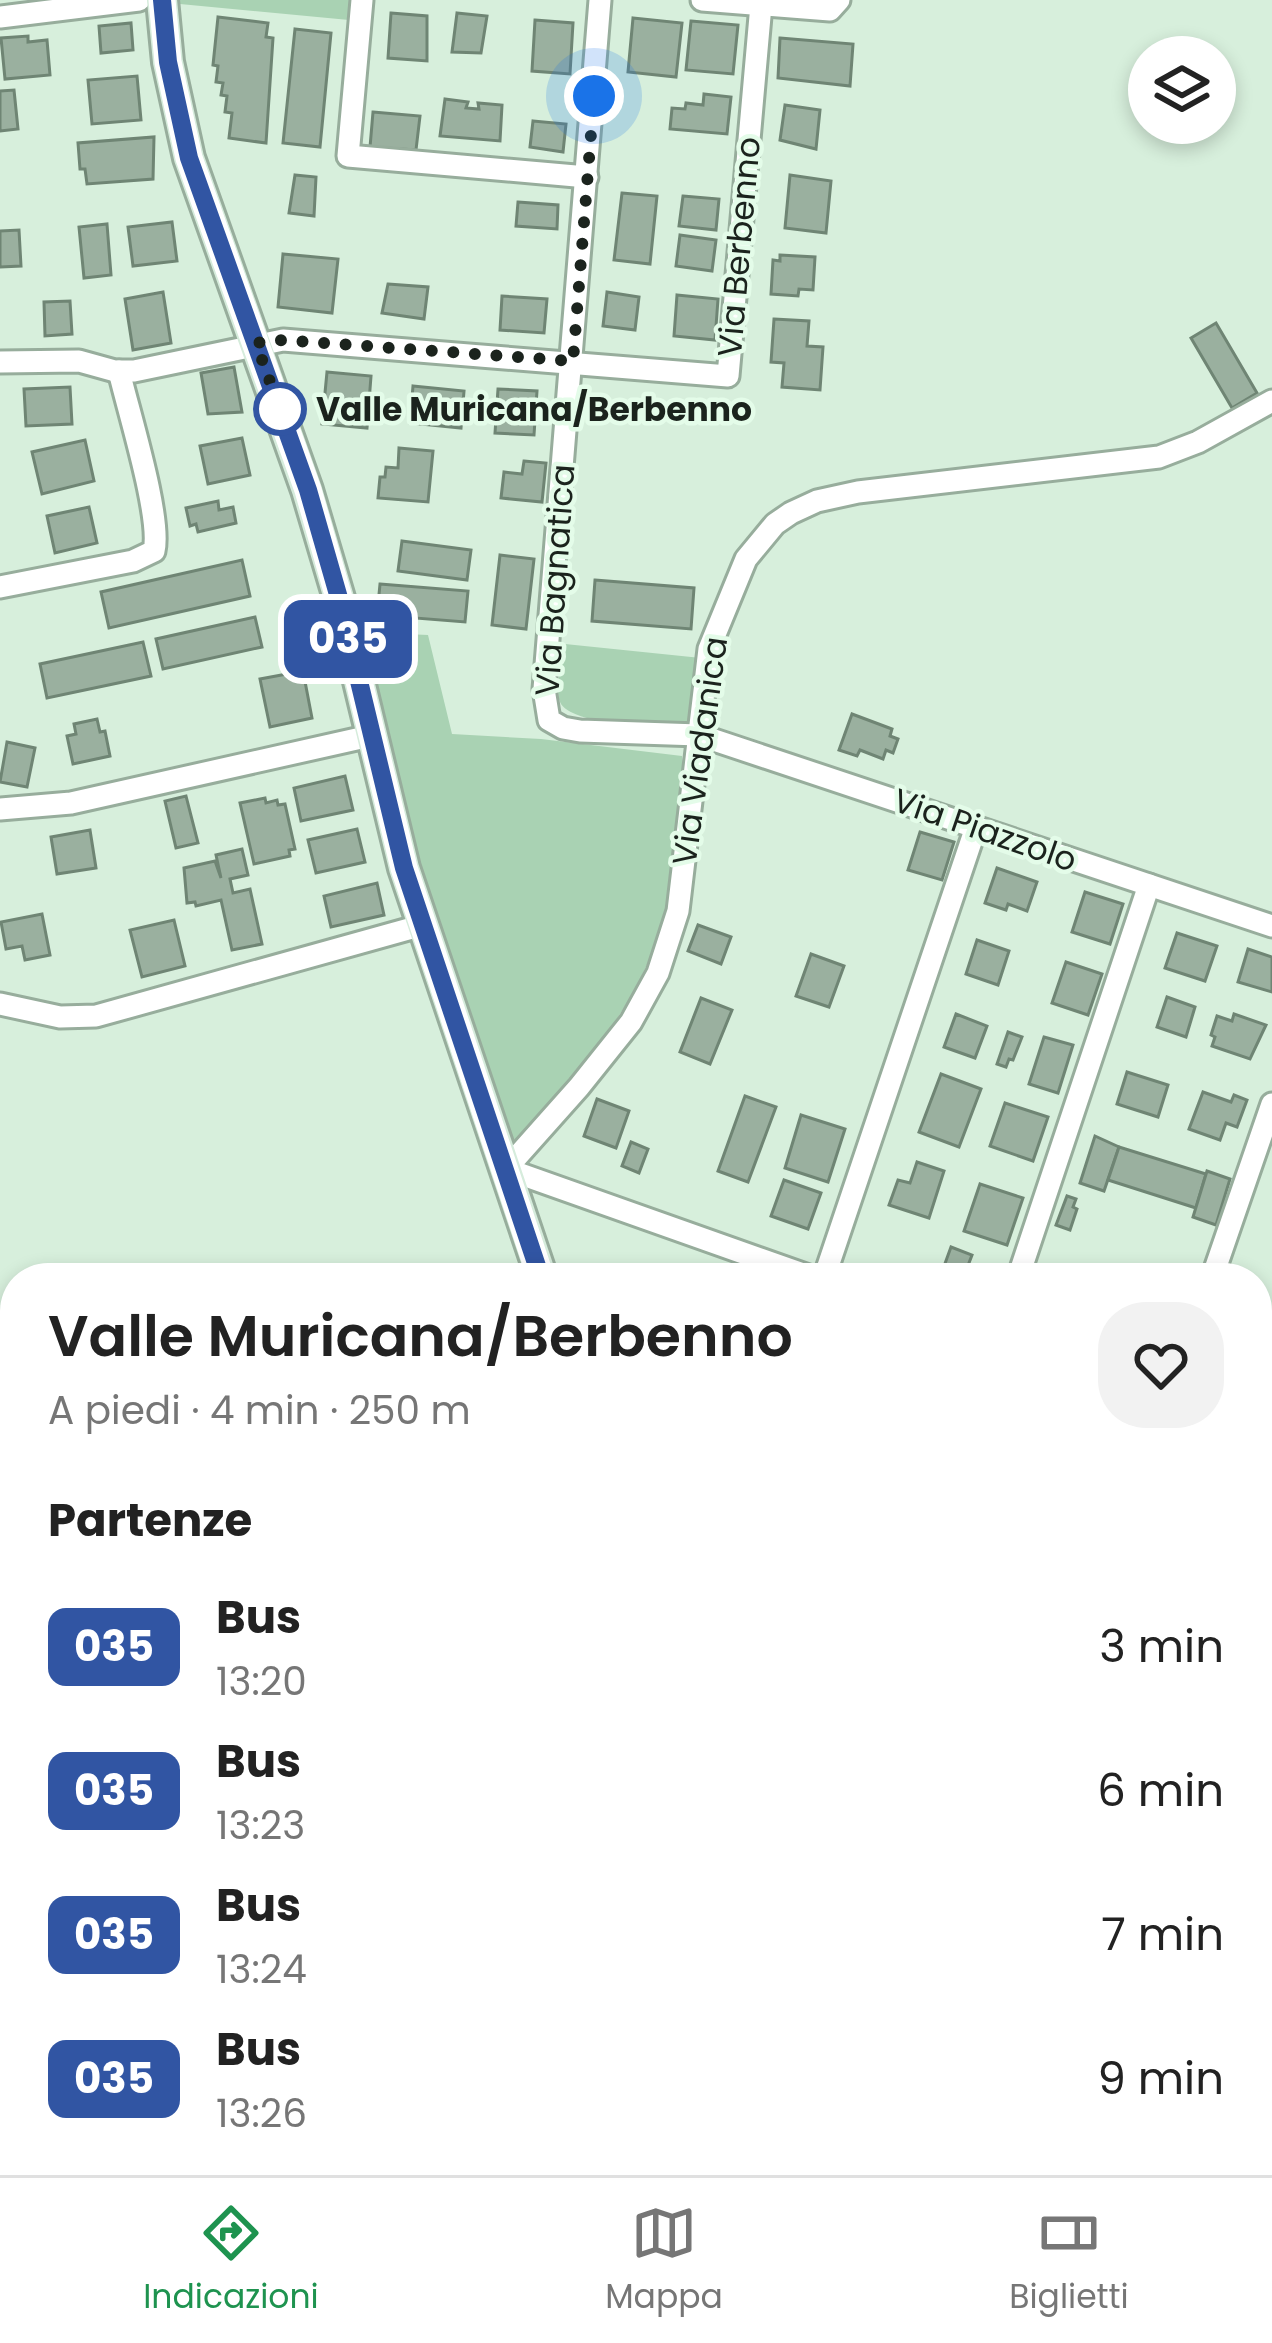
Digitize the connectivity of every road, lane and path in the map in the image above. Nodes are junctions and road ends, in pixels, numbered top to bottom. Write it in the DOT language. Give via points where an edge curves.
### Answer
graph roads {
  1 [pos="139,0"];
  2 [pos="162,0"];
  3 [pos="362,0"];
  4 [pos="601,0"];
  5 [pos="702,0"];
  6 [pos="838,0"];
  7 [pos="761,5"];
  8 [pos="0,17"];
  9 [pos="587,177"];
  10 [pos="256,343"];
  11 [pos="573,361"];
  12 [pos="0,362"];
  13 [pos="119,371"];
  14 [pos="1272,401"];
  15 [pos="0,587"];
  16 [pos="699,735"];
  17 [pos="370,736"];
  18 [pos="0,808"];
  19 [pos="976,827"];
  20 [pos="1149,885"];
  21 [pos="424,925"];
  22 [pos="1272,926"];
  23 [pos="1,1004"];
  24 [pos="1272,1104"];
  25 [pos="506,1169"];
  26 [pos="537,1263"];
  27 [pos="772,1263"];
  28 [pos="833,1263"];
  29 [pos="1023,1263"];
  30 [pos="1217,1263"];
  1 -- 8 [label="street"];
  2 -- 10 [label="street" via="189,158"];
  3 -- 9 [label="street" via="348,156"];
  4 -- 9 [label="street, Via Bagnatica"];
  5 -- 7 [label="street"];
  6 -- 7 [label="street" via="830,10"];
  7 -- 11 [label="street, Via Berbenno" via="728,376"];
  9 -- 11 [label="street, Via Bagnatica"];
  10 -- 11 [label="street, Via Berbenno"];
  10 -- 13 [label="street, Via Berbenno"];
  10 -- 17 [label="street" via="326,555"];
  11 -- 16 [label="street, Via Bagnatica" via="546,713 571,730"];
  12 -- 13 [label="street, Via Berbenno" via="79,361"];
  13 -- 15 [label="street" via="154,551"];
  14 -- 16 [label="street, Via Viadanica" via="1160,457 858,492 791,513 752,551 722,611 704,672"];
  16 -- 19 [label="street, Via Piazzolo"];
  16 -- 25 [label="street, Via Viadanica" via="678,910 658,974 631,1022"];
  17 -- 18 [label="street" via="71,803"];
  17 -- 21 [label="street"];
  19 -- 20 [label="street, Via Piazzolo"];
  19 -- 28 [label="street"];
  20 -- 22 [label="street, Via Piazzolo"];
  20 -- 29 [label="street"];
  21 -- 23 [label="street" via="96,1016"];
  21 -- 25 [label="street"];
  24 -- 30 [label="street"];
  25 -- 26 [label="street"];
  25 -- 27 [label="street"];
}
